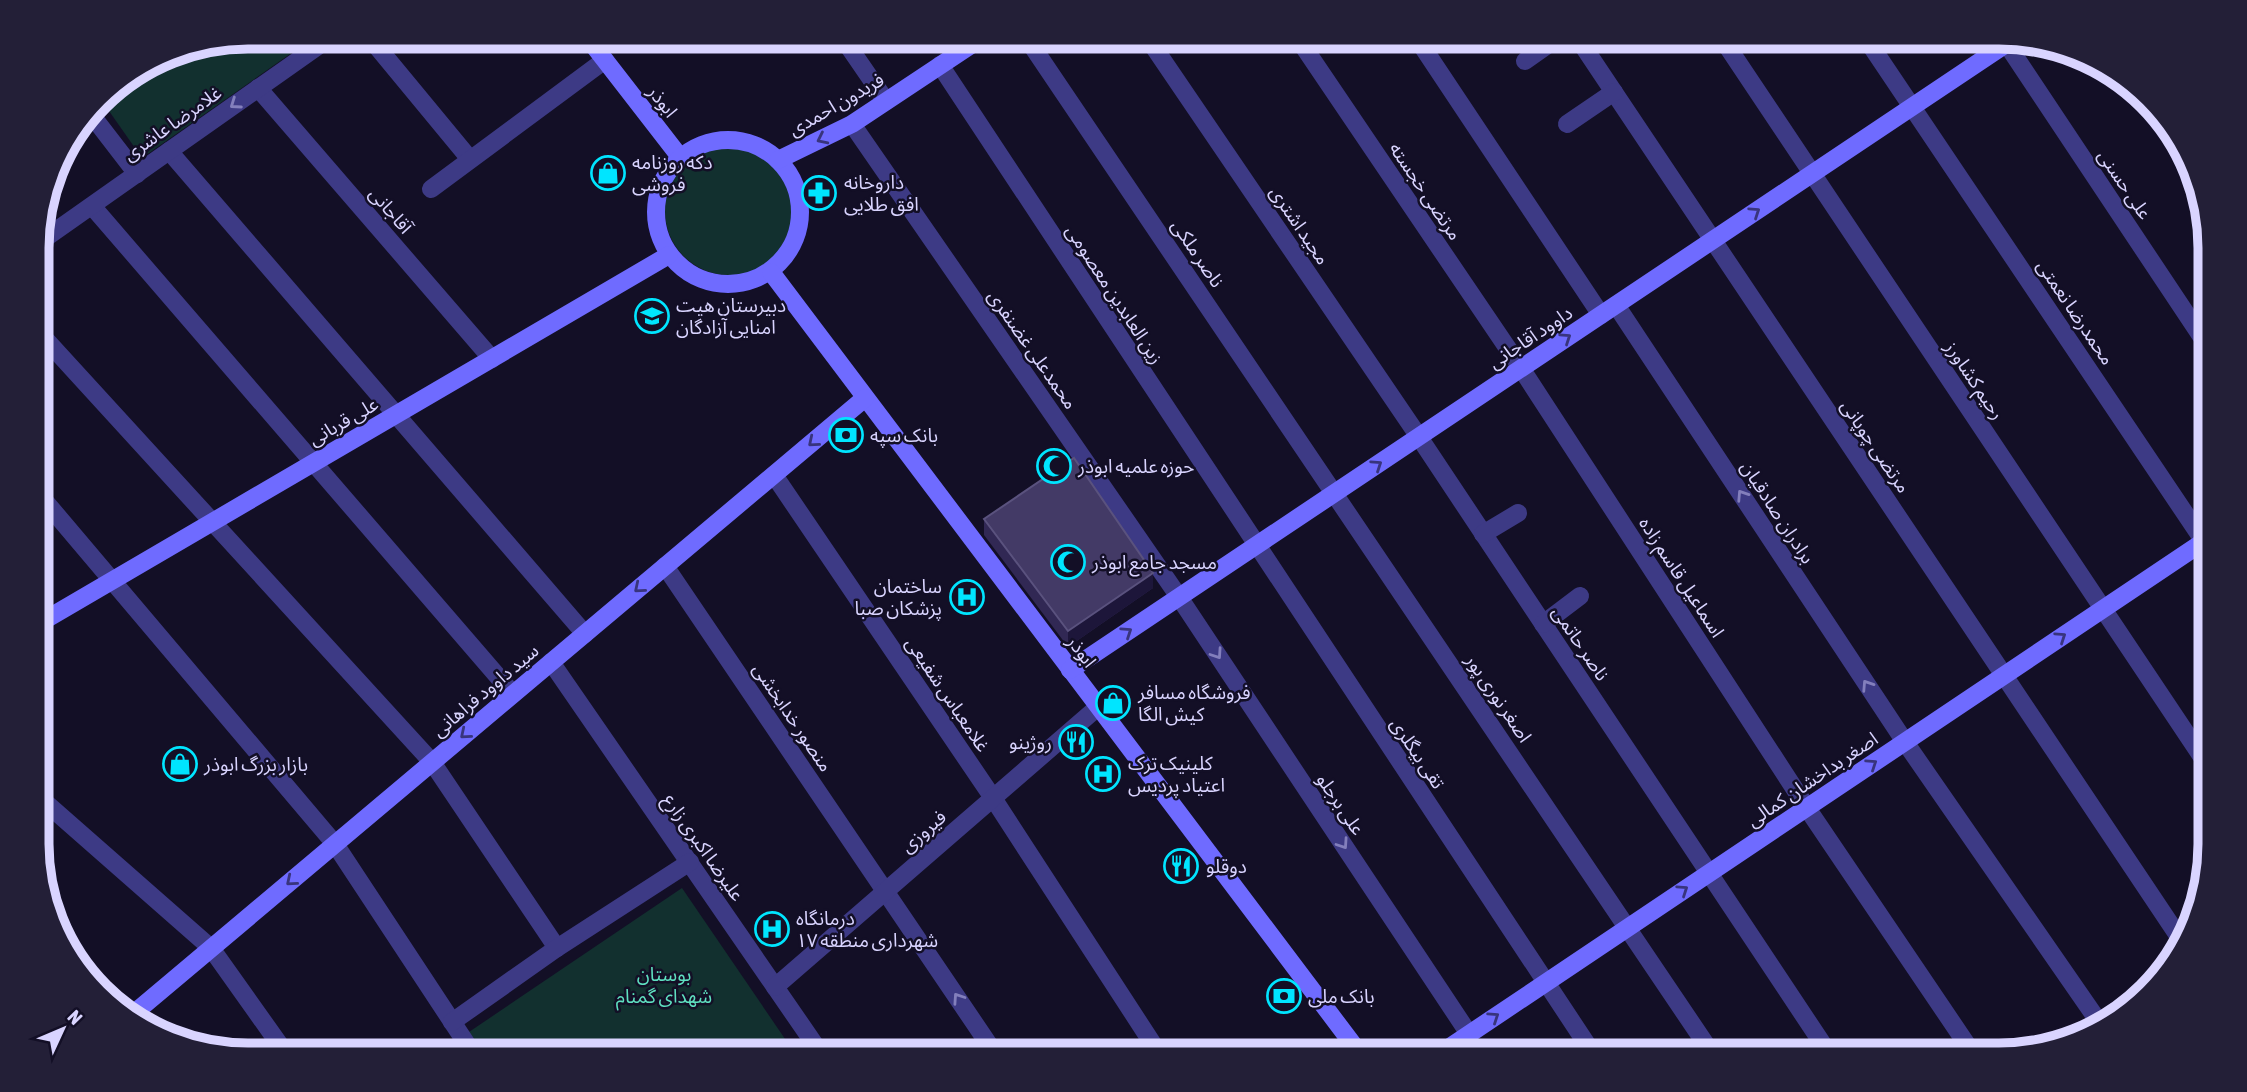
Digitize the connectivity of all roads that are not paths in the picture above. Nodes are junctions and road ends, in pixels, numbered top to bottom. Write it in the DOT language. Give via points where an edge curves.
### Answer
graph roads {
  1 [pos="303,49"];
  2 [pos="379,49"];
  3 [pos="596,49"];
  4 [pos="850,49"];
  5 [pos="965,49"];
  6 [pos="1034,49"];
  7 [pos="1155,49"];
  8 [pos="1305,49"];
  9 [pos="1427,49"];
  10 [pos="1542,49"];
  11 [pos="1585,49"];
  12 [pos="1729,49"];
  13 [pos="1874,49"];
  14 [pos="1994,49"];
  15 [pos="2014,50"];
  16 [pos="605,60"];
  17 [pos="1525,61"];
  18 [pos="940,65"];
  19 [pos="258,88"];
  20 [pos="1614,92"];
  21 [pos="887,101"];
  22 [pos="1912,107"];
  23 [pos="96,120"];
  24 [pos="852,124"];
  25 [pos="1567,124"];
  26 [pos="169,151"];
  27 [pos="680,157"];
  28 [pos="470,159"];
  29 [pos="778,160"];
  30 [pos="1812,173"];
  31 [pos="137,174"];
  32 [pos="431,189"];
  33 [pos="92,206"];
  34 [pos="49,236"];
  35 [pos="1713,240"];
  36 [pos="669,255"];
  37 [pos="771,272"];
  38 [pos="1608,310"];
  39 [pos="2198,331"];
  40 [pos="49,343"];
  41 [pos="492,359"];
  42 [pos="1521,369"];
  43 [pos="865,398"];
  44 [pos="396,415"];
  45 [pos="1419,437"];
  46 [pos="314,463"];
  47 [pos="774,475"];
  48 [pos="1335,493"];
  49 [pos="49,507"];
  50 [pos="1518,513"];
  51 [pos="212,522"];
  52 [pos="2198,528"];
  53 [pos="1483,534"];
  54 [pos="1256,546"];
  55 [pos="2198,549"];
  56 [pos="665,566"];
  57 [pos="111,582"];
  58 [pos="1580,596"];
  59 [pos="1179,597"];
  60 [pos="2103,609"];
  61 [pos="49,618"];
  62 [pos="1543,624"];
  63 [pos="585,634"];
  64 [pos="551,662"];
  65 [pos="1070,670"];
  66 [pos="2004,676"];
  67 [pos="513,694"];
  68 [pos="1098,707"];
  69 [pos="1905,742"];
  70 [pos="2198,751"];
  71 [pos="432,762"];
  72 [pos="993,798"];
  73 [pos="49,806"];
  74 [pos="1807,808"];
  75 [pos="335,844"];
  76 [pos="690,863"];
  77 [pos="1710,873"];
  78 [pos="886,891"];
  79 [pos="1628,927"];
  80 [pos="2176,933"];
  81 [pos="211,948"];
  82 [pos="557,948"];
  83 [pos="1545,983"];
  84 [pos="775,987"];
  85 [pos="138,1010"];
  86 [pos="2096,1017"];
  87 [pos="452,1022"];
  88 [pos="1469,1034"];
  89 [pos="278,1043"];
  90 [pos="466,1043"];
  91 [pos="814,1043"];
  92 [pos="988,1043"];
  93 [pos="1152,1043"];
  94 [pos="1352,1043"];
  95 [pos="1456,1043"];
  96 [pos="1586,1043"];
  97 [pos="1705,1043"];
  98 [pos="1822,1043"];
  99 [pos="1966,1043"];
  1 -- 19 [label="street, غلامرضا عاشری"];
  2 -- 28 [label="street"];
  3 -- 16 [label="street, ابوذر"];
  4 -- 21 [label="street"];
  5 -- 18 [label="street, فریدون احمدی"];
  6 -- 48 [label="street, ناصر ملکی"];
  7 -- 45 [label="street, مجید اشتری"];
  8 -- 42 [label="street, مرتضی خجسته"];
  9 -- 38 [label="street, برادران صادقیان"];
  10 -- 17 [label="street"];
  11 -- 20 [label="street, مرتضی چوپانی"];
  12 -- 30 [label="street, رحیم کشاورز"];
  13 -- 22 [label="street, محمدرضا نعمتی"];
  14 -- 22 [label="street, داوود آقاجانی"];
  15 -- 39 [label="street, علی حسنی"];
  16 -- 27 [label="street, ابوذر"];
  16 -- 28 [label="street"];
  18 -- 21 [label="street, فریدون احمدی"];
  18 -- 54 [label="street, زین العابدین معصومی"];
  19 -- 26 [label="street, غلامرضا عاشری, one-way"];
  19 -- 41 [label="street, آقاجانی"];
  20 -- 25 [label="street"];
  20 -- 35 [label="street, مرتضی چوپانی"];
  21 -- 24 [label="street, فریدون احمدی"];
  22 -- 30 [label="street, داوود آقاجانی"];
  22 -- 52 [label="street, محمدرضا نعمتی"];
  23 -- 31 [label="street"];
  24 -- 29 [label="street, فریدون احمدی, one-way"];
  24 -- 59 [label="street, محمدعلی غضنفری"];
  26 -- 31 [label="street, غلامرضا عاشری"];
  26 -- 44 [label="street"];
  27 -- 29 [label="street" via="719,140 750,144"];
  27 -- 36 [label="street" via="666,174 656,204"];
  28 -- 32 [label="street"];
  29 -- 37 [label="street" via="799,197 801,218 786,257"];
  35 -- 30 [label="street, داوود آقاجانی, one-way"];
  30 -- 60 [label="street, رحیم کشاورز"];
  31 -- 33 [label="street, غلامرضا عاشری"];
  33 -- 34 [label="street, غلامرضا عاشری"];
  33 -- 46 [label="street"];
  35 -- 38 [label="street, داوود آقاجانی"];
  35 -- 66 [label="street, مرتضی چوپانی"];
  36 -- 37 [label="street" via="706,282 750,282"];
  36 -- 41 [label="street, علی قربانی"];
  37 -- 43 [label="street, ابوذر"];
  42 -- 38 [label="street, داوود آقاجانی, one-way"];
  69 -- 38 [label="street, برادران صادقیان, one-way"];
  40 -- 51 [label="street"];
  41 -- 44 [label="street, علی قربانی"];
  42 -- 45 [label="street, داوود آقاجانی"];
  42 -- 74 [label="street, اسماعیل قاسم زاده"];
  43 -- 47 [label="street, سید داوود فراهانی, one-way"];
  43 -- 65 [label="street, ابوذر"];
  44 -- 46 [label="street, علی قربانی"];
  44 -- 63 [label="street"];
  48 -- 45 [label="street, داوود آقاجانی, one-way"];
  45 -- 53 [label="street, ناصر حاتمی"];
  46 -- 51 [label="street, علی قربانی"];
  46 -- 67 [label="street"];
  47 -- 56 [label="street, سید داوود فراهانی"];
  47 -- 72 [label="street, غلامعباس شفیعی"];
  48 -- 54 [label="street, داوود آقاجانی"];
  48 -- 79 [label="street, اصغر نوری پور"];
  49 -- 57 [label="street"];
  50 -- 53 [label="street"];
  51 -- 57 [label="street, علی قربانی"];
  51 -- 71 [label="street"];
  53 -- 62 [label="street, ناصر حاتمی"];
  54 -- 59 [label="street, داوود آقاجانی"];
  54 -- 83 [label="street, تقی بیگلری"];
  55 -- 60 [label="street, اصغر بداخشان کمالی"];
  56 -- 63 [label="street, سید داوود فراهانی, one-way"];
  56 -- 78 [label="street, منصور خدابخشی"];
  57 -- 61 [label="street, علی قربانی"];
  57 -- 75 [label="street"];
  58 -- 62 [label="street"];
  65 -- 59 [label="street, داوود آقاجانی, one-way"];
  59 -- 88 [label="street, علی برجلو, one-way"];
  66 -- 60 [label="street, اصغر بداخشان کمالی, one-way"];
  60 -- 70 [label="street, رحیم کشاورز"];
  62 -- 77 [label="street, ناصر حاتمی"];
  63 -- 64 [label="street, سید داوود فراهانی"];
  64 -- 67 [label="street, سید داوود فراهانی"];
  64 -- 76 [label="street, علیرضا اکبری زارع"];
  65 -- 68 [label="street, ابوذر"];
  66 -- 69 [label="street, اصغر بداخشان کمالی"];
  66 -- 80 [label="street, مرتضی چوپانی"];
  67 -- 71 [label="street, سید داوود فراهانی, one-way"];
  68 -- 72 [label="street, فیروزی"];
  68 -- 94 [label="street, ابوذر"];
  74 -- 69 [label="street, اصغر بداخشان کمالی, one-way"];
  69 -- 86 [label="street, برادران صادقیان"];
  71 -- 75 [label="street, سید داوود فراهانی"];
  71 -- 82 [label="street"];
  72 -- 78 [label="street, فیروزی"];
  72 -- 93 [label="street, غلامعباس شفیعی"];
  73 -- 81 [label="street"];
  74 -- 77 [label="street, اصغر بداخشان کمالی"];
  74 -- 99 [label="street, اسماعیل قاسم زاده"];
  75 -- 81 [label="street, سید داوود فراهانی, one-way"];
  75 -- 87 [label="street"];
  76 -- 82 [label="street"];
  76 -- 84 [label="street, علیرضا اکبری زارع"];
  79 -- 77 [label="street, اصغر بداخشان کمالی, one-way"];
  77 -- 98 [label="street, ناصر حاتمی"];
  78 -- 84 [label="street, فیروزی"];
  92 -- 78 [label="street, منصور خدابخشی, one-way"];
  79 -- 83 [label="street, اصغر بداخشان کمالی"];
  79 -- 97 [label="street, اصغر نوری پور"];
  81 -- 85 [label="street, سید داوود فراهانی"];
  81 -- 89 [label="street"];
  82 -- 87 [label="street"];
  88 -- 83 [label="street, اصغر بداخشان کمالی, one-way"];
  83 -- 96 [label="street, تقی بیگلری"];
  84 -- 91 [label="street, علیرضا اکبری زارع"];
  87 -- 90 [label="street"];
  88 -- 95 [label="street, اصغر بداخشان کمالی"];
}
